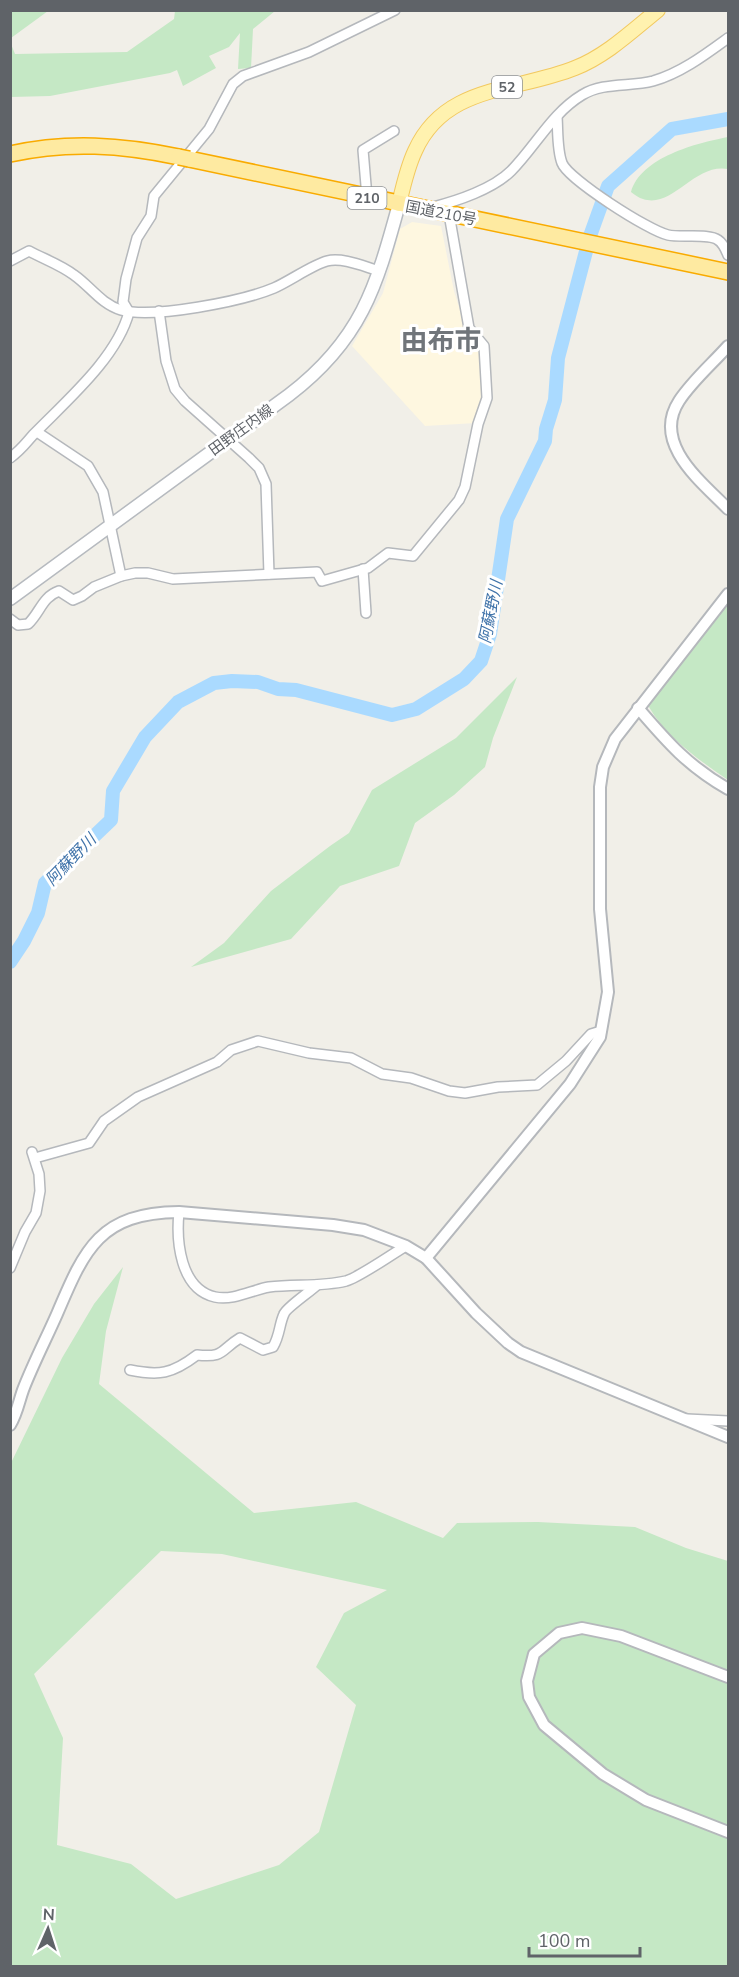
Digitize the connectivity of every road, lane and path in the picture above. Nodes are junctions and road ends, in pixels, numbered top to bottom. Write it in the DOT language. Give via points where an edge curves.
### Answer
graph roads {
  1 [pos="395,10"];
  2 [pos="658,10"];
  3 [pos="729,38"];
  4 [pos="557,117"];
  5 [pos="394,131"];
  6 [pos="10,154"];
  7 [pos="367,198"];
  8 [pos="399,204"];
  9 [pos="424,210"];
  10 [pos="449,214"];
  11 [pos="729,255"];
  12 [pos="10,261"];
  13 [pos="381,271"];
  14 [pos="729,272"];
  15 [pos="159,311"];
  16 [pos="129,312"];
  17 [pos="729,346"];
  18 [pos="37,432"];
  19 [pos="229,439"];
  20 [pos="10,458"];
  21 [pos="729,510"];
  22 [pos="111,525"];
  23 [pos="363,569"];
  24 [pos="269,574"];
  25 [pos="121,576"];
  26 [pos="729,594"];
  27 [pos="10,599"];
  28 [pos="366,613"];
  29 [pos="10,619"];
  30 [pos="638,708"];
  31 [pos="729,789"];
  32 [pos="601,1031"];
  33 [pos="180,1212"];
  34 [pos="406,1246"];
  35 [pos="426,1258"];
  36 [pos="10,1268"];
  37 [pos="317,1286"];
  38 [pos="130,1370"];
  39 [pos="687,1419"];
  40 [pos="729,1421"];
  41 [pos="10,1425"];
  42 [pos="729,1437"];
  43 [pos="729,1677"];
  44 [pos="729,1832"];
  1 -- 16 [label="street" via="232,84 209,129 154,196 126,279 123,302"];
  2 -- 8 [label="main road, 52" via="588,62 471,98 441,115 429,126 414,153"];
  3 -- 4 [label="street" via="666,76 586,93"];
  4 -- 9 [label="street" via="506,175 462,199"];
  4 -- 11 [label="street" via="562,164 568,172 614,208 666,235 716,238"];
  5 -- 7 [label="street" via="363,150"];
  6 -- 7 [label="highway, 国道210号 / 210" via="52,147 126,147"];
  7 -- 8 [label="highway, 国道210号 / 210"];
  8 -- 9 [label="highway, 国道210号 / 210"];
  8 -- 13 [label="main road, 田野庄内線"];
  9 -- 10 [label="highway, 国道210号 / 210"];
  10 -- 14 [label="highway, 国道210号 / 210"];
  10 -- 23 [label="street" via="469,328 484,346 488,398 459,500 414,556 388,553"];
  12 -- 16 [label="street" via="29,251 74,275 96,296"];
  13 -- 15 [label="street" via="328,261 293,280 243,299"];
  13 -- 19 [label="main road, 田野庄内線" via="358,321 331,358 302,386"];
  15 -- 16 [label="street"];
  15 -- 19 [label="street" via="166,361 175,389"];
  16 -- 18 [label="street" via="118,340 87,380"];
  17 -- 21 [label="street" via="680,400 673,413 672,430 681,459"];
  18 -- 20 [label="street"];
  18 -- 22 [label="street" via="88,466 103,492"];
  19 -- 22 [label="main road, 田野庄内線"];
  19 -- 24 [label="street" via="259,468 266,484"];
  22 -- 25 [label="street"];
  22 -- 27 [label="main road, 田野庄内線"];
  23 -- 24 [label="street" via="322,581 317,572"];
  23 -- 28 [label="street"];
  24 -- 25 [label="street" via="173,579 148,573"];
  25 -- 29 [label="street" via="94,586 73,600 59,591 52,594 28,624 18,625"];
  26 -- 30 [label="street"];
  30 -- 31 [label="street" via="685,760"];
  30 -- 32 [label="street" via="615,740 603,767 600,787 600,909 608,992"];
  32 -- 35 [label="street" via="570,1084"];
  32 -- 36 [label="street" via="591,1034 537,1085 465,1093 382,1074 351,1058 258,1041 231,1050 217,1062 138,1097 104,1121 89,1143 34,1155 39,1174 36,1213"];
  33 -- 34 [label="street" via="333,1225 364,1230"];
  33 -- 37 [label="street" via="183,1264 199,1290 216,1297 268,1287"];
  33 -- 41 [label="street" via="154,1212 125,1220 105,1232 90,1248 76,1268"];
  34 -- 35 [label="street"];
  34 -- 37 [label="street" via="349,1280"];
  35 -- 39 [label="street" via="476,1313 521,1352"];
  37 -- 38 [label="street" via="287,1308 273,1347 263,1350 240,1338 222,1353 196,1355 181,1367 164,1373"];
  39 -- 40 [label="street"];
  39 -- 42 [label="street"];
  43 -- 44 [label="street" via="621,1636 582,1628 559,1633 534,1654 527,1681 529,1697 544,1725 603,1774 646,1800"];
}
